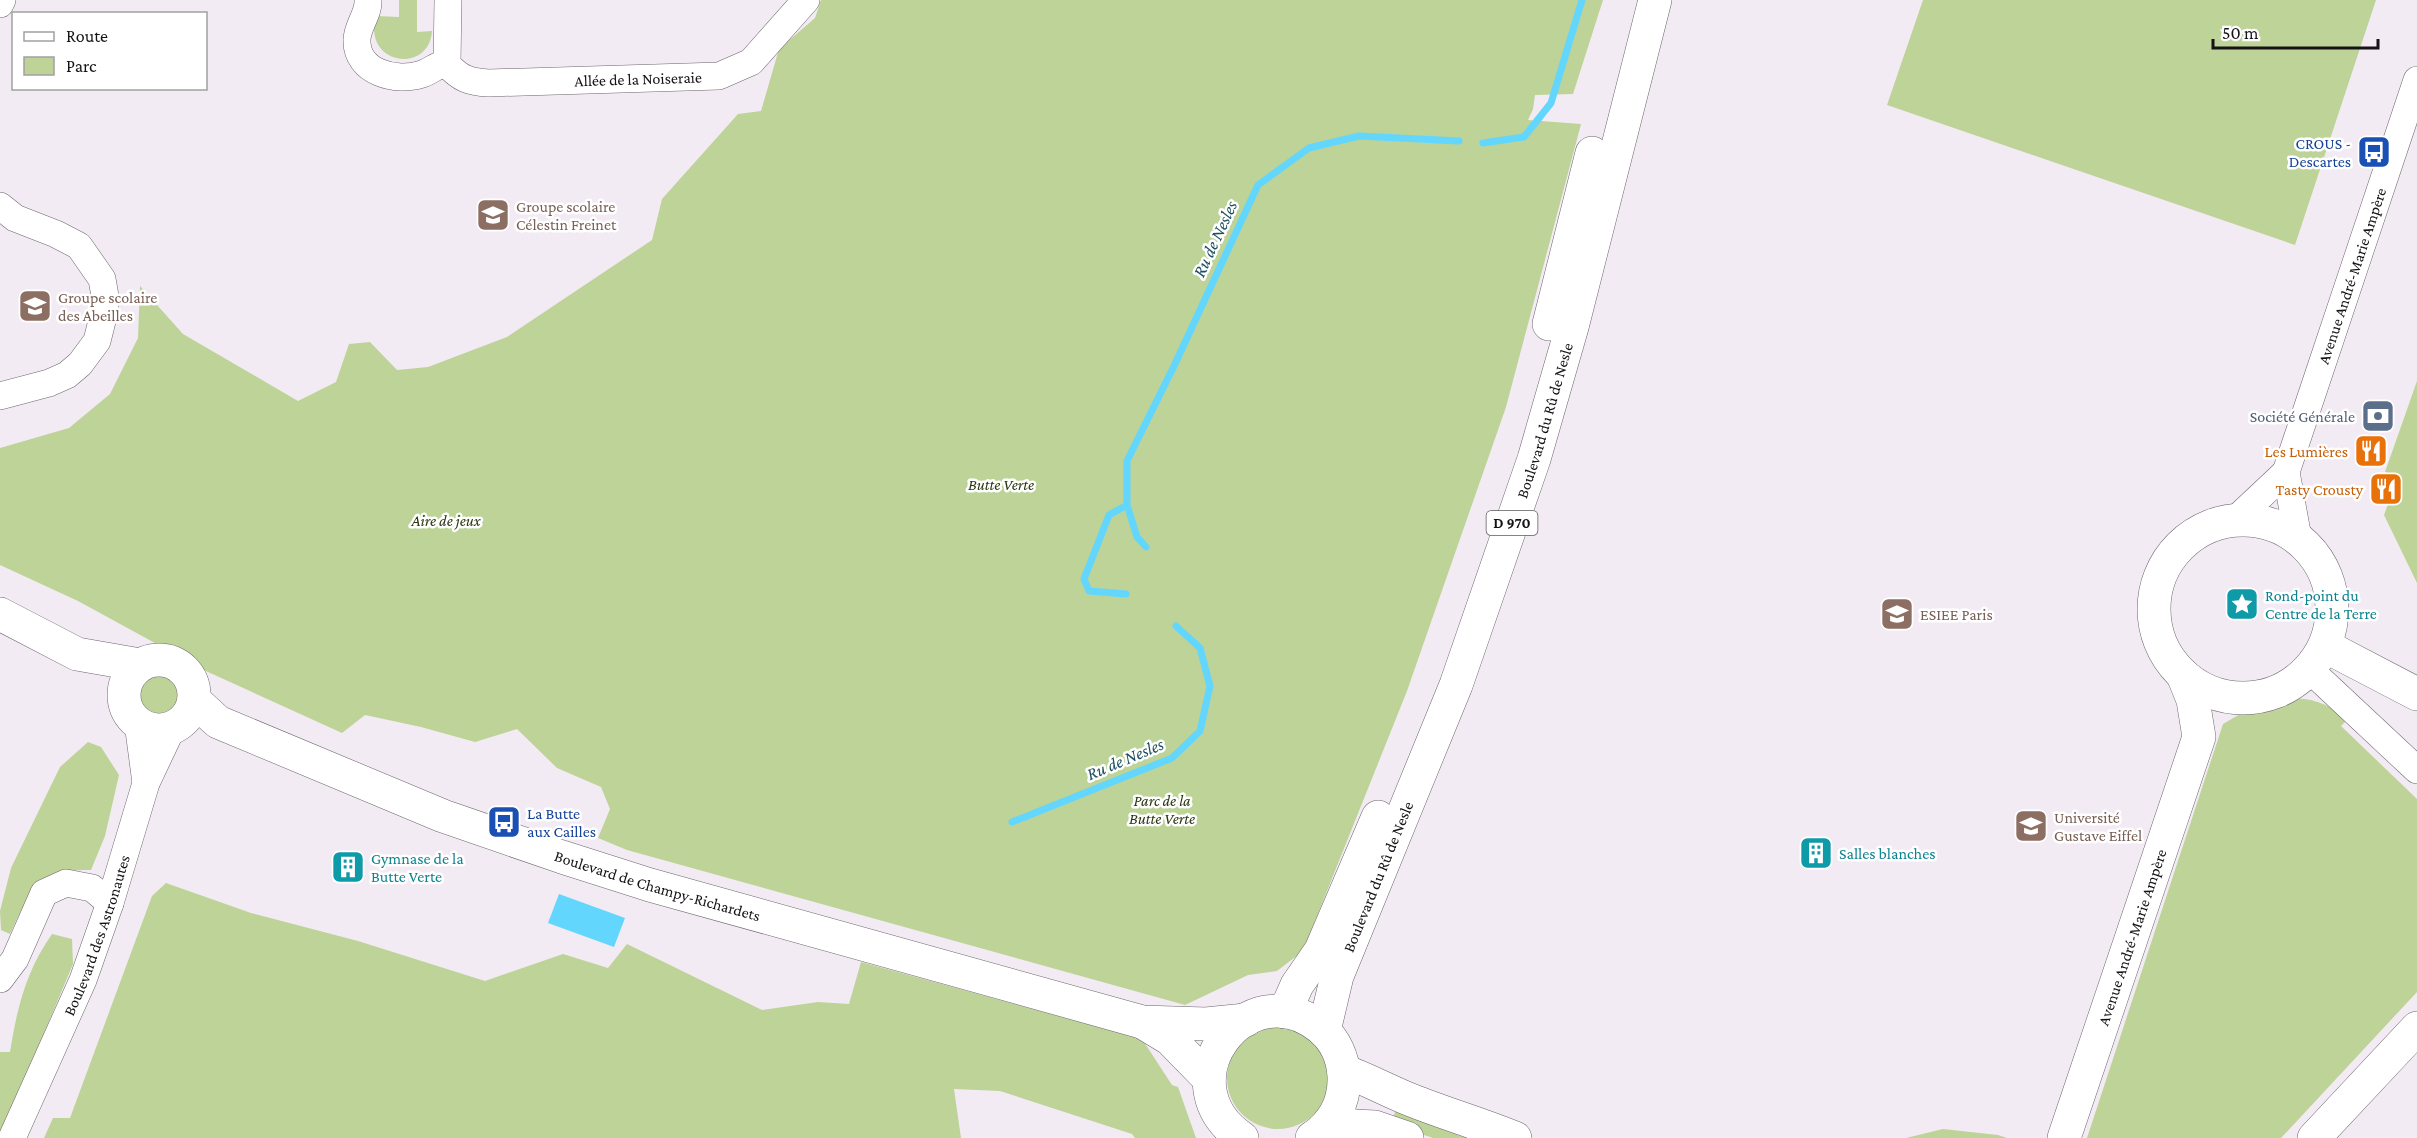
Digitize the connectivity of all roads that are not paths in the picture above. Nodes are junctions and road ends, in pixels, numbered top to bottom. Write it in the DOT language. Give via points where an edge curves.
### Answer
graph roads {
  1 [pos="2,0"];
  2 [pos="368,0"];
  3 [pos="448,0"];
  4 [pos="806,0"];
  5 [pos="1632,0"];
  6 [pos="1655,0"];
  7 [pos="0,4"];
  8 [pos="447,64"];
  9 [pos="2417,80"];
  10 [pos="0,206"];
  11 [pos="0,396"];
  12 [pos="2286,472"];
  13 [pos="2236,519"];
  14 [pos="2298,538"];
  15 [pos="0,614"];
  16 [pos="77,654"];
  17 [pos="2317,657"];
  18 [pos="140,665"];
  19 [pos="2183,675"];
  20 [pos="2417,694"];
  21 [pos="2247,698"];
  22 [pos="131,709"];
  23 [pos="184,715"];
  24 [pos="2199,737"];
  25 [pos="2417,771"];
  26 [pos="146,783"];
  27 [pos="110,903"];
  28 [pos="0,980"];
  29 [pos="1285,1012"];
  30 [pos="1246,1020"];
  31 [pos="1142,1022"];
  32 [pos="2417,1028"];
  33 [pos="1324,1031"];
  34 [pos="1344,1071"];
  35 [pos="1209,1079"];
  36 [pos="1322,1129"];
  37 [pos="1234,1135"];
  38 [pos="12,1138"];
  39 [pos="1407,1138"];
  40 [pos="1515,1138"];
  41 [pos="2064,1138"];
  42 [pos="2314,1138"];
  1 -- 7 [label="street"];
  2 -- 8 [label="street" via="359,24 357,50 371,69 405,76 420,75 438,64"];
  3 -- 8 [label="street"];
  4 -- 8 [label="street, Allée de la Noiseraie" via="751,62 719,76 489,83 469,82"];
  5 -- 29 [label="street" via="1512,457 1465,595 1425,705 1321,950 1297,985"];
  6 -- 33 [label="street, Boulevard du Rû de Nesle / D 970" via="1572,327 1534,459 1456,685 1337,976"];
  9 -- 12 [label="street, Avenue André-Marie Ampère"];
  10 -- 11 [label="street" via="15,218 79,246 102,279 105,296 97,341 80,364 49,383"];
  12 -- 13 [label="street, Avenue André-Marie Ampère"];
  12 -- 14 [label="street, Avenue André-Marie Ampère"];
  13 -- 14 [label="street" via="2258,520"];
  13 -- 19 [label="street" via="2207,526 2182,543 2164,566 2157,585 2155,624 2165,652"];
  14 -- 17 [label="street" via="2318,560 2330,587 2333,617"];
  15 -- 16 [label="street, Boulevard de Champy-Richardets"];
  16 -- 18 [label="street, Boulevard de Champy-Richardets"];
  16 -- 22 [label="street, Boulevard de Champy-Richardets"];
  17 -- 20 [label="street"];
  17 -- 21 [label="street" via="2292,684 2270,694"];
  17 -- 25 [label="street"];
  18 -- 22 [label="street" via="128,678"];
  18 -- 23 [label="street, Boulevard de Champy-Richardets" via="162,660 183,669 194,688"];
  19 -- 21 [label="street" via="2224,696"];
  19 -- 24 [label="street, Avenue André-Marie Ampère" via="2193,700"];
  21 -- 24 [label="street, Avenue André-Marie Ampère" via="2231,707"];
  22 -- 23 [label="street, Boulevard de Champy-Richardets" via="147,728 160,730"];
  22 -- 26 [label="street"];
  23 -- 26 [label="street, Boulevard des Astronautes"];
  23 -- 31 [label="street, Boulevard de Champy-Richardets" via="218,723 442,816 573,861"];
  24 -- 41 [label="street, Avenue André-Marie Ampère"];
  26 -- 27 [label="street, Boulevard des Astronautes"];
  27 -- 28 [label="street" via="92,888 66,883 44,893 15,959"];
  27 -- 38 [label="street, Boulevard des Astronautes" via="83,980"];
  29 -- 30 [label="street" via="1263,1013"];
  29 -- 33 [label="street" via="1307,1019"];
  30 -- 31 [label="street, Boulevard de Champy-Richardets" via="1206,1024"];
  30 -- 35 [label="street" via="1221,1040 1212,1059"];
  31 -- 35 [label="street, Boulevard de Champy-Richardets" via="1170,1039"];
  32 -- 42 [label="street"];
  33 -- 34 [label="street" via="1336,1047"];
  34 -- 36 [label="street" via="1343,1095"];
  34 -- 40 [label="street" via="1412,1101"];
  35 -- 37 [label="street" via="1217,1112"];
  36 -- 39 [label="street" via="1376,1127"];
}
